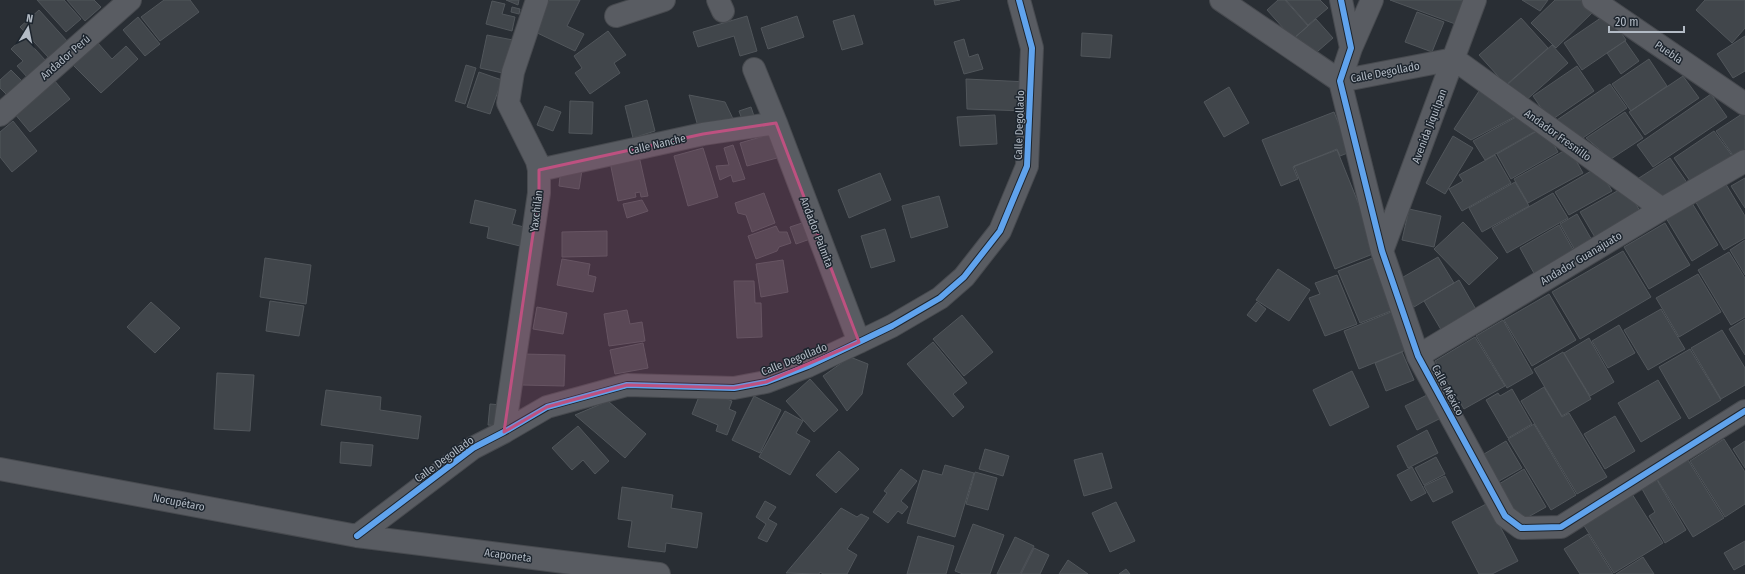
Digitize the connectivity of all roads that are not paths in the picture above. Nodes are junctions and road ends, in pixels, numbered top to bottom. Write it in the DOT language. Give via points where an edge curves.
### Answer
graph roads {
  1 [pos="130,0"];
  2 [pos="537,0"];
  3 [pos="664,0"];
  4 [pos="1019,0"];
  5 [pos="1221,0"];
  6 [pos="1341,0"];
  7 [pos="1372,0"];
  8 [pos="1475,0"];
  9 [pos="1593,0"];
  10 [pos="616,16"];
  11 [pos="1351,48"];
  12 [pos="1454,59"];
  13 [pos="754,69"];
  14 [pos="1340,80"];
  15 [pos="1745,104"];
  16 [pos="0,114"];
  17 [pos="776,123"];
  18 [pos="1745,161"];
  19 [pos="539,170"];
  20 [pos="1662,209"];
  21 [pos="1382,251"];
  22 [pos="859,342"];
  23 [pos="1418,356"];
  24 [pos="1745,411"];
  25 [pos="504,432"];
  26 [pos="0,469"];
  27 [pos="357,536"];
  28 [pos="658,574"];
  1 -- 16 [label="street, Andador Perú"];
  2 -- 19 [label="street, Yaxchilán" via="513,72 508,103"];
  3 -- 10 [label="street"];
  4 -- 22 [label="street, Calle Degollado" via="1032,48 1027,166 1000,231 964,277 940,298"];
  5 -- 14 [label="street, Calle Degollado"];
  6 -- 11 [label="street"];
  7 -- 11 [label="street"];
  8 -- 12 [label="street, Avenida Jiquilpan"];
  9 -- 15 [label="street, Puebla"];
  11 -- 14 [label="street"];
  12 -- 14 [label="street, Calle Degollado"];
  12 -- 20 [label="street, Andador Fresnillo"];
  12 -- 21 [label="street, Avenida Jiquilpan"];
  13 -- 17 [label="street, Andador Palmita"];
  14 -- 21 [label="street, Calle México"];
  17 -- 19 [label="street, Calle Nanche" via="703,134"];
  17 -- 22 [label="street, Andador Palmita"];
  18 -- 20 [label="street, Andador Guanajuato"];
  19 -- 25 [label="street, Yaxchilán" via="539,192"];
  20 -- 23 [label="street, Andador Guanajuato"];
  21 -- 23 [label="street, Calle México"];
  22 -- 25 [label="street, Calle Degollado" via="766,382 734,388 628,385 547,407"];
  23 -- 24 [label="street, Calle México" via="1505,516 1521,528 1561,527"];
  25 -- 27 [label="street, Calle Degollado" via="473,448"];
  26 -- 27 [label="street, Nocupétaro"];
  27 -- 28 [label="street, Acaponeta"];
}
